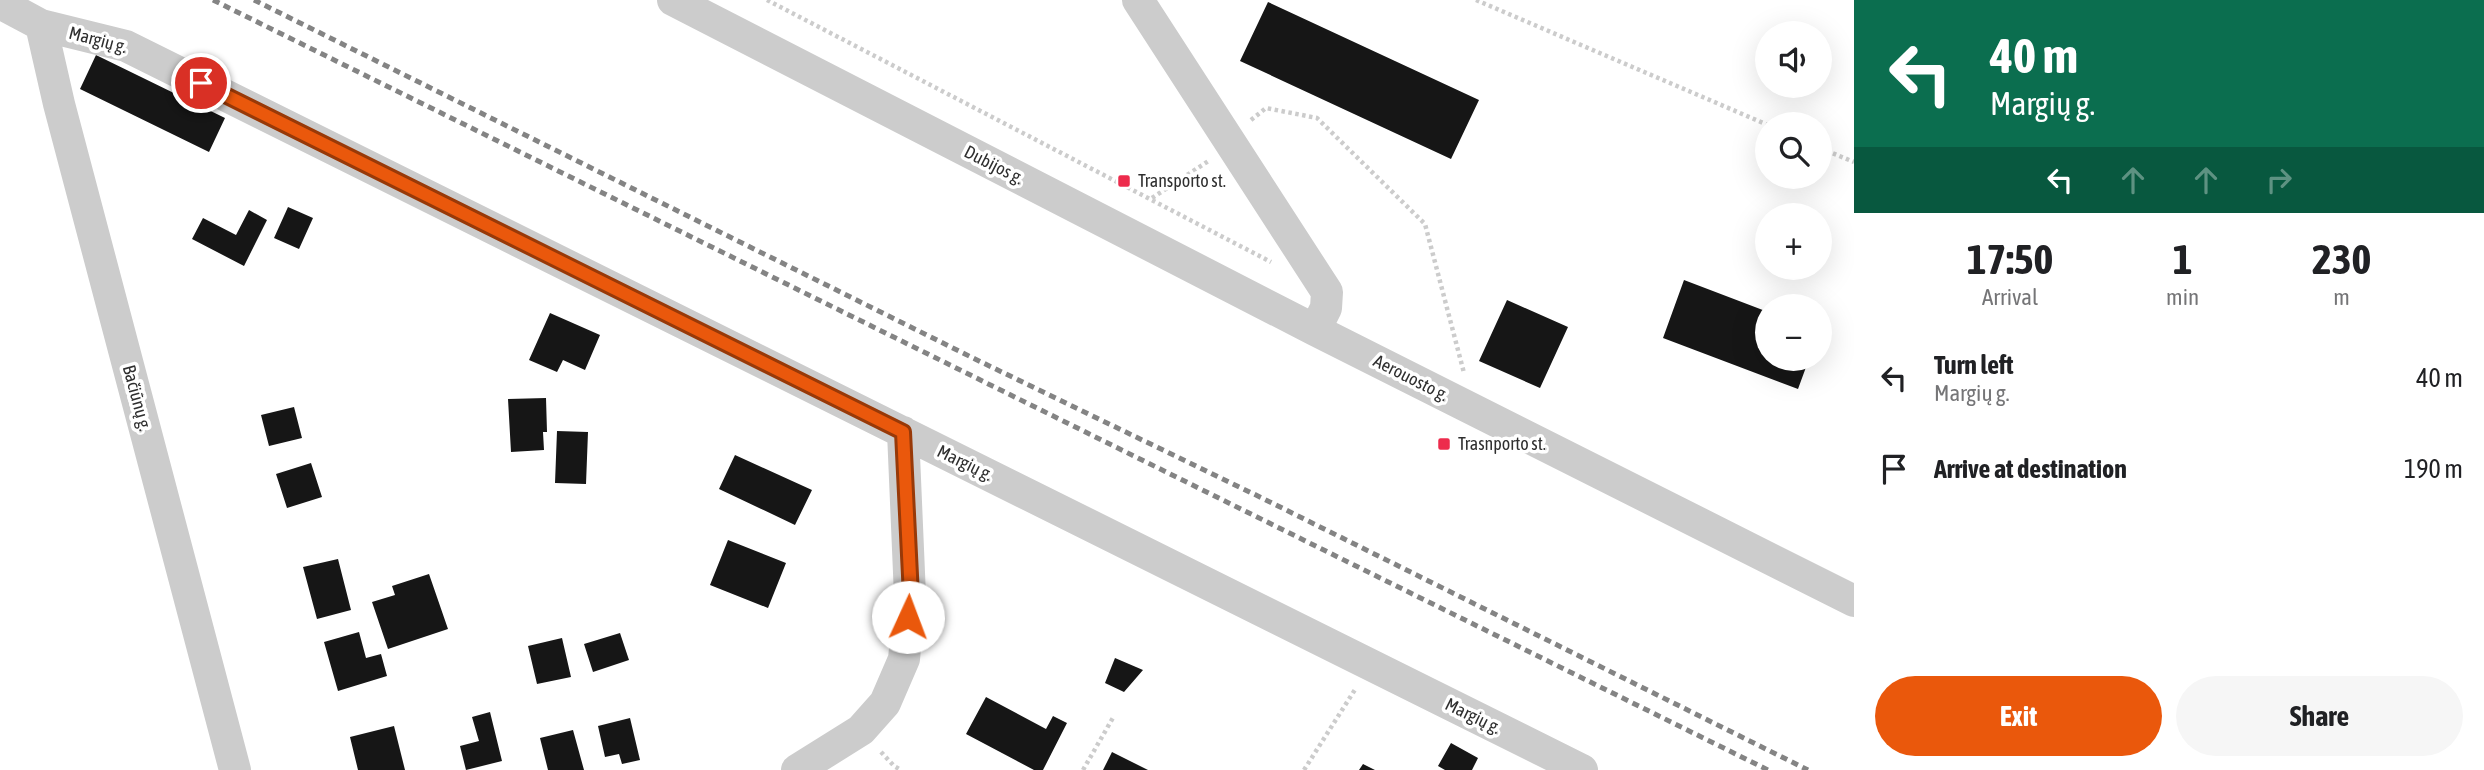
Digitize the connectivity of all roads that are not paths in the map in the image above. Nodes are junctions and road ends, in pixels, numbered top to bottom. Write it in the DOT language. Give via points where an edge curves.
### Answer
graph roads {
  1 [pos="673,0"];
  2 [pos="1138,0"];
  3 [pos="0,3"];
  4 [pos="41,25"];
  5 [pos="1315,330"];
  6 [pos="903,432"];
  7 [pos="1854,601"];
  8 [pos="1530,759"];
  9 [pos="235,770"];
  10 [pos="797,770"];
  11 [pos="1582,770"];
  1 -- 5 [label="street, Dubijos g."];
  2 -- 5 [label="street" via="1327,292"];
  3 -- 4 [label="street, Margių g."];
  4 -- 6 [label="street, Margių g." via="126,46"];
  4 -- 9 [label="street, Bačiūnų g."];
  5 -- 7 [label="street, Aerouosto g."];
  6 -- 8 [label="street, Margių g." via="1371,665"];
  6 -- 10 [label="street" via="911,596 904,659 885,703 861,730"];
  8 -- 11 [label="street, Margių g."];
}
